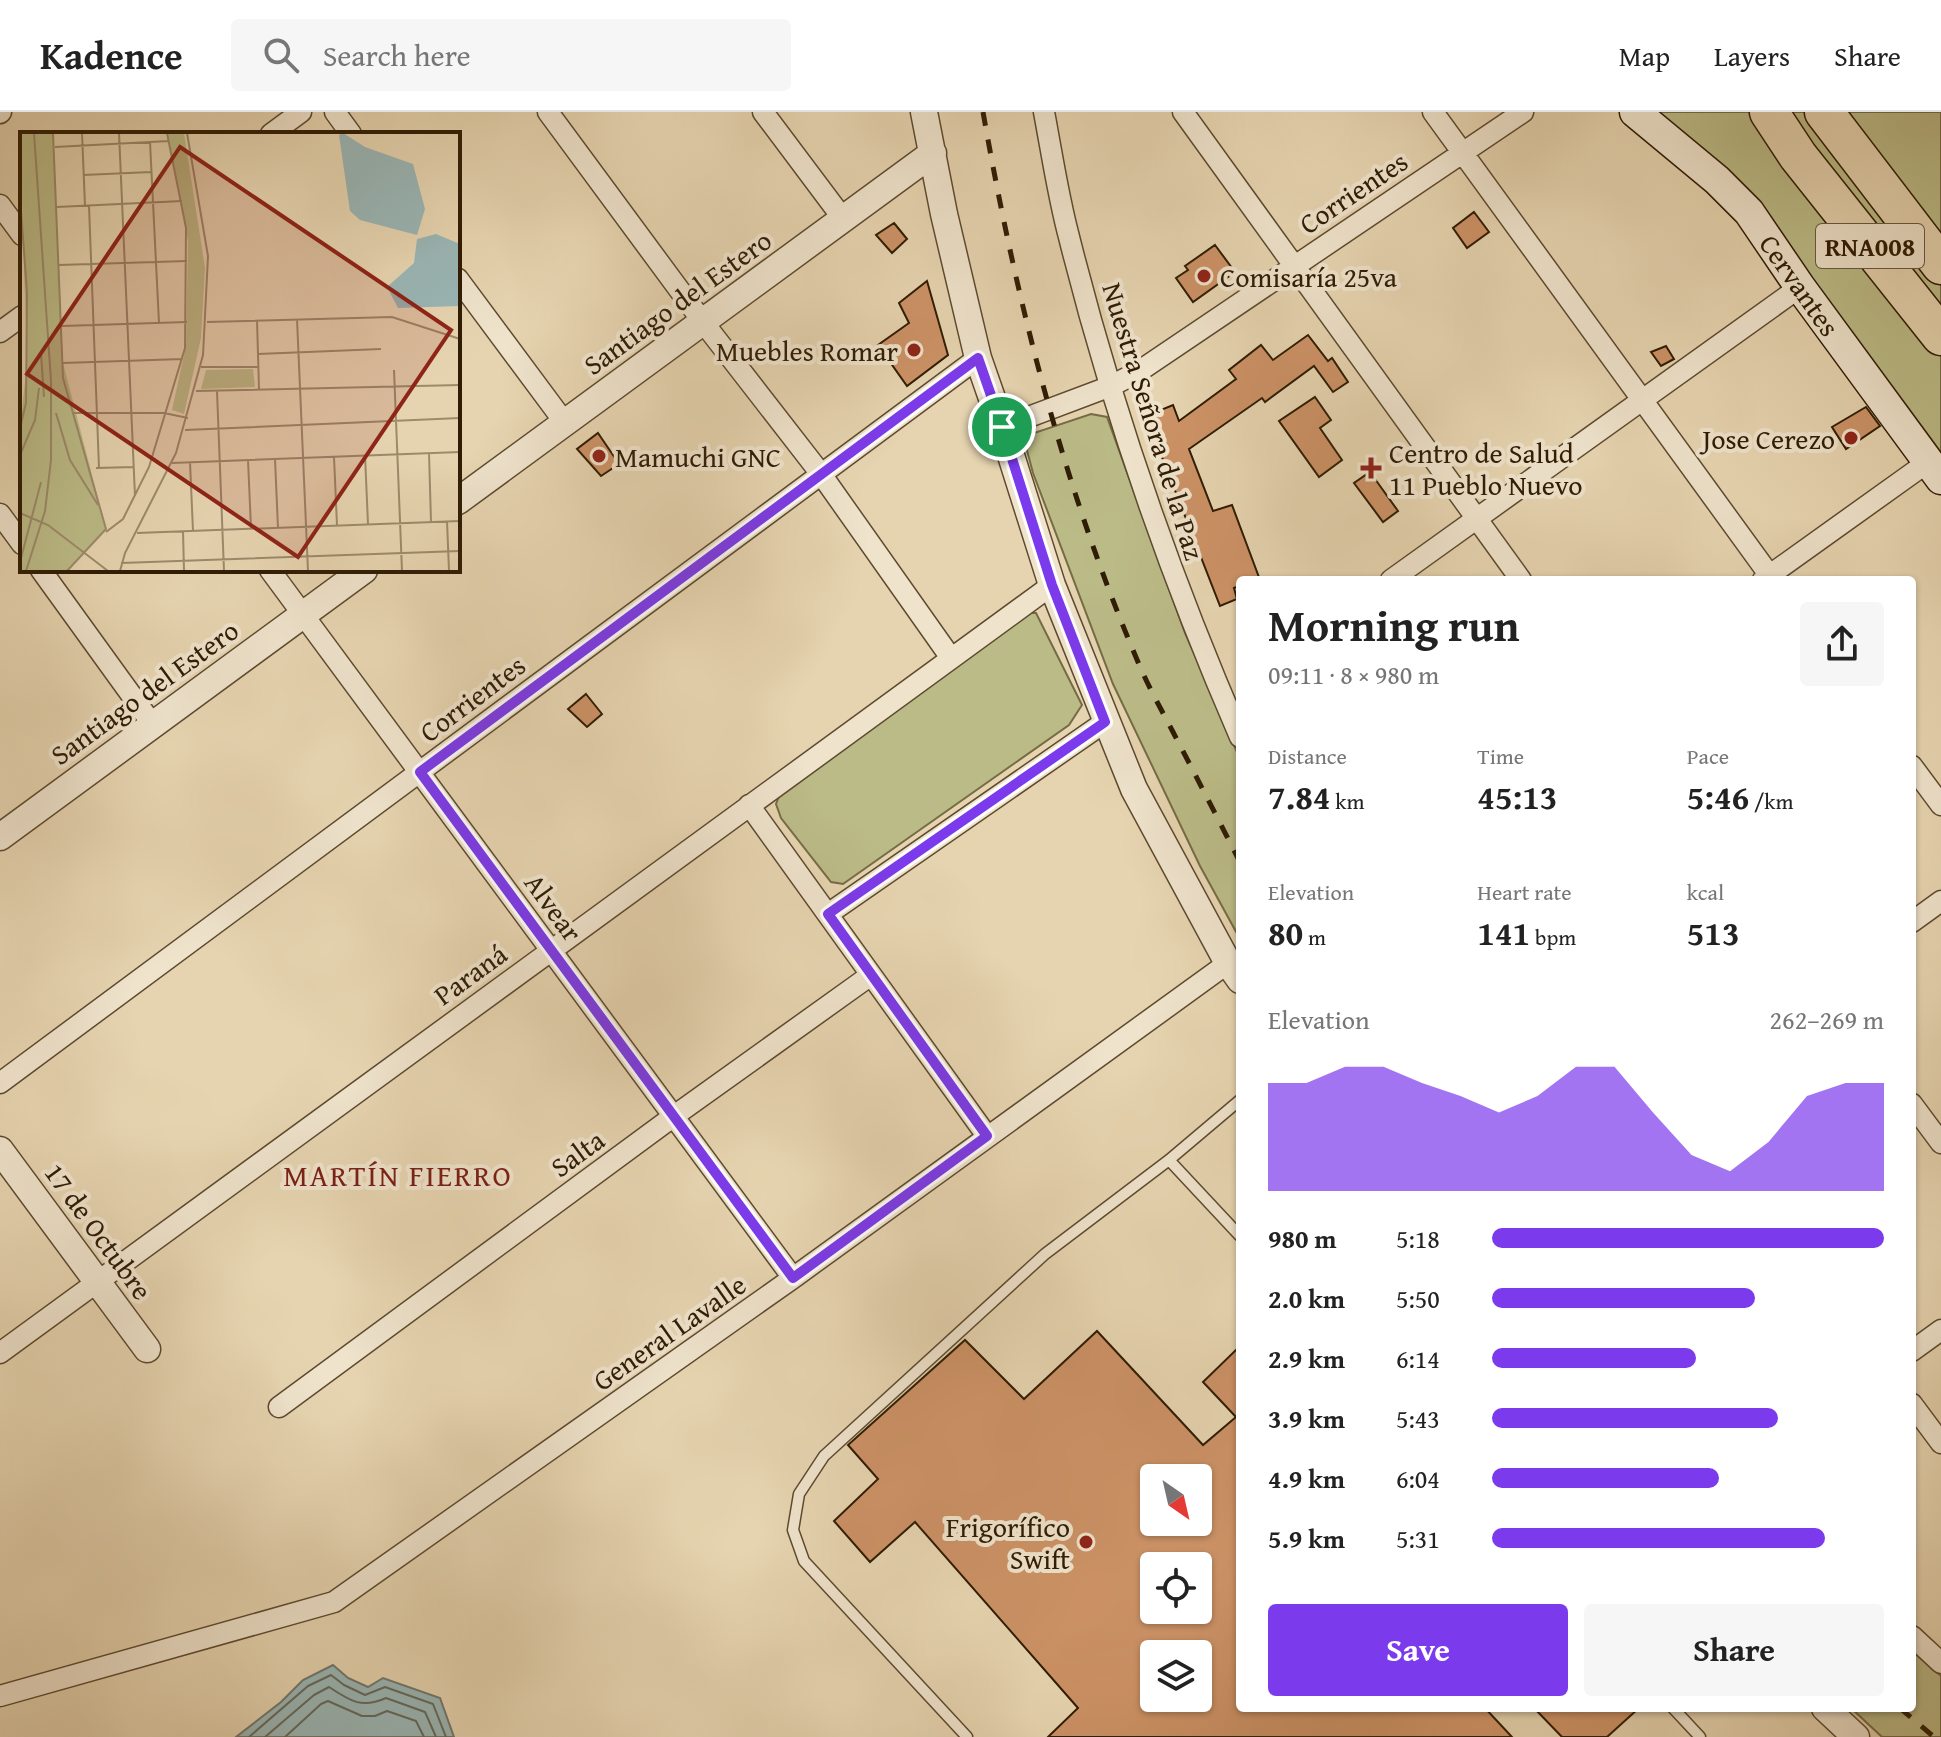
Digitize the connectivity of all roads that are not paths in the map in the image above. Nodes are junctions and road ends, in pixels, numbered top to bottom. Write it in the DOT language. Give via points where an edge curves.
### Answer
graph roads {
  1 [pos="301,112"];
  2 [pos="335,112"];
  3 [pos="548,112"];
  4 [pos="763,112"];
  5 [pos="924,112"];
  6 [pos="1044,112"];
  7 [pos="1183,112"];
  8 [pos="1433,112"];
  9 [pos="1523,112"];
  10 [pos="1635,112"];
  11 [pos="1757,112"];
  12 [pos="1769,112"];
  13 [pos="1824,112"];
  14 [pos="1854,112"];
  15 [pos="274,132"];
  16 [pos="350,132"];
  17 [pos="1461,152"];
  18 [pos="933,153"];
  19 [pos="1798,156"];
  20 [pos="0,205"];
  21 [pos="844,220"];
  22 [pos="20,232"];
  23 [pos="1941,247"];
  24 [pos="1295,264"];
  25 [pos="1941,265"];
  26 [pos="460,282"];
  27 [pos="1800,287"];
  28 [pos="20,317"];
  29 [pos="703,322"];
  30 [pos="0,332"];
  31 [pos="1941,336"];
  32 [pos="978,358"];
  33 [pos="1111,386"];
  34 [pos="1641,400"];
  35 [pos="565,423"];
  36 [pos="1002,427"];
  37 [pos="1935,471"];
  38 [pos="821,474"];
  39 [pos="460,500"];
  40 [pos="0,514"];
  41 [pos="1476,518"];
  42 [pos="20,541"];
  43 [pos="42,572"];
  44 [pos="271,572"];
  45 [pos="361,572"];
  46 [pos="1396,576"];
  47 [pos="1518,576"];
  48 [pos="1768,576"];
  49 [pos="1772,576"];
  50 [pos="1052,585"];
  51 [pos="303,615"];
  52 [pos="951,658"];
  53 [pos="1232,694"];
  54 [pos="1236,716"];
  55 [pos="1105,722"];
  56 [pos="153,725"];
  57 [pos="1916,771"];
  58 [pos="420,772"];
  59 [pos="749,805"];
  60 [pos="1941,805"];
  61 [pos="2,832"];
  62 [pos="1941,901"];
  63 [pos="828,914"];
  64 [pos="1916,919"];
  65 [pos="551,950"];
  66 [pos="1234,972"];
  67 [pos="871,975"];
  68 [pos="0,1083"];
  69 [pos="1236,1103"];
  70 [pos="1916,1109"];
  71 [pos="674,1116"];
  72 [pos="987,1136"];
  73 [pos="1941,1143"];
  74 [pos="0,1150"];
  75 [pos="1169,1160"];
  76 [pos="1236,1232"];
  77 [pos="793,1278"];
  78 [pos="95,1282"];
  79 [pos="1941,1330"];
  80 [pos="1916,1348"];
  81 [pos="147,1349"];
  82 [pos="0,1353"];
  83 [pos="279,1407"];
  84 [pos="1916,1409"];
  85 [pos="1941,1443"];
  86 [pos="1916,1640"];
  87 [pos="1941,1663"];
  88 [pos="0,1696"];
  89 [pos="1677,1712"];
  90 [pos="1829,1712"];
  91 [pos="967,1737"];
  92 [pos="1700,1737"];
  93 [pos="1856,1737"];
  1 -- 15 [label="street"];
  2 -- 16 [label="street"];
  3 -- 29 [label="street"];
  4 -- 21 [label="street"];
  5 -- 18 [label="street"];
  6 -- 33 [label="street, Nuestra Señora de la Paz" via="1068,236"];
  7 -- 24 [label="street"];
  8 -- 17 [label="street"];
  9 -- 17 [label="street, Corrientes"];
  10 -- 27 [label="main road, Cervantes" via="1749,212"];
  11 -- 19 [label="highway"];
  12 -- 19 [label="highway, RNA008"];
  13 -- 25 [label="highway, RNA008"];
  14 -- 23 [label="highway"];
  17 -- 24 [label="street, Corrientes"];
  17 -- 34 [label="street"];
  18 -- 21 [label="street, Santiago del Estero"];
  18 -- 32 [label="street"];
  19 -- 31 [label="highway, RNA008"];
  20 -- 22 [label="street"];
  21 -- 29 [label="street, Santiago del Estero"];
  24 -- 33 [label="street, Corrientes"];
  24 -- 41 [label="street"];
  26 -- 35 [label="street"];
  27 -- 34 [label="street"];
  27 -- 37 [label="main road, Cervantes"];
  28 -- 30 [label="street"];
  29 -- 35 [label="street, Santiago del Estero"];
  29 -- 38 [label="street"];
  32 -- 36 [label="street"];
  32 -- 38 [label="street, Corrientes"];
  33 -- 36 [label="street, Corrientes"];
  33 -- 53 [label="street, Nuestra Señora de la Paz" via="1181,598"];
  34 -- 41 [label="street"];
  34 -- 48 [label="street"];
  35 -- 39 [label="street, Santiago del Estero"];
  36 -- 50 [label="street"];
  37 -- 49 [label="street"];
  38 -- 52 [label="street"];
  38 -- 58 [label="street, Corrientes"];
  40 -- 42 [label="street"];
  41 -- 46 [label="street"];
  41 -- 47 [label="street"];
  43 -- 56 [label="street"];
  44 -- 51 [label="street, Alvear"];
  45 -- 51 [label="street, Santiago del Estero"];
  50 -- 52 [label="street, Paraná"];
  50 -- 55 [label="street"];
  51 -- 56 [label="street, Santiago del Estero"];
  51 -- 58 [label="street, Alvear"];
  52 -- 59 [label="street, Paraná"];
  53 -- 54 [label="street, Nuestra Señora de la Paz"];
  55 -- 63 [label="street"];
  55 -- 66 [label="street" via="1134,789"];
  56 -- 61 [label="street, Santiago del Estero"];
  57 -- 60 [label="street"];
  58 -- 65 [label="street, Alvear"];
  58 -- 68 [label="street, Corrientes"];
  59 -- 63 [label="street"];
  59 -- 65 [label="street, Paraná"];
  62 -- 64 [label="street"];
  63 -- 67 [label="street"];
  65 -- 71 [label="street, Alvear"];
  65 -- 78 [label="street, Paraná"];
  66 -- 72 [label="street, General Lavalle"];
  67 -- 71 [label="street, Salta"];
  67 -- 72 [label="street"];
  69 -- 75 [label="lane"];
  70 -- 73 [label="street"];
  71 -- 77 [label="street, Alvear"];
  71 -- 83 [label="street, Salta"];
  72 -- 77 [label="street, General Lavalle"];
  74 -- 78 [label="street, 17 de Octubre"];
  75 -- 76 [label="lane"];
  75 -- 91 [label="lane" via="1045,1254 824,1456 799,1494 793,1530 804,1561"];
  77 -- 88 [label="street, General Lavalle" via="334,1602"];
  78 -- 81 [label="street, 17 de Octubre"];
  78 -- 82 [label="street, Paraná"];
  79 -- 80 [label="street"];
  84 -- 85 [label="street"];
  86 -- 87 [label="street"];
  89 -- 92 [label="lane"];
  90 -- 93 [label="street"];
}
